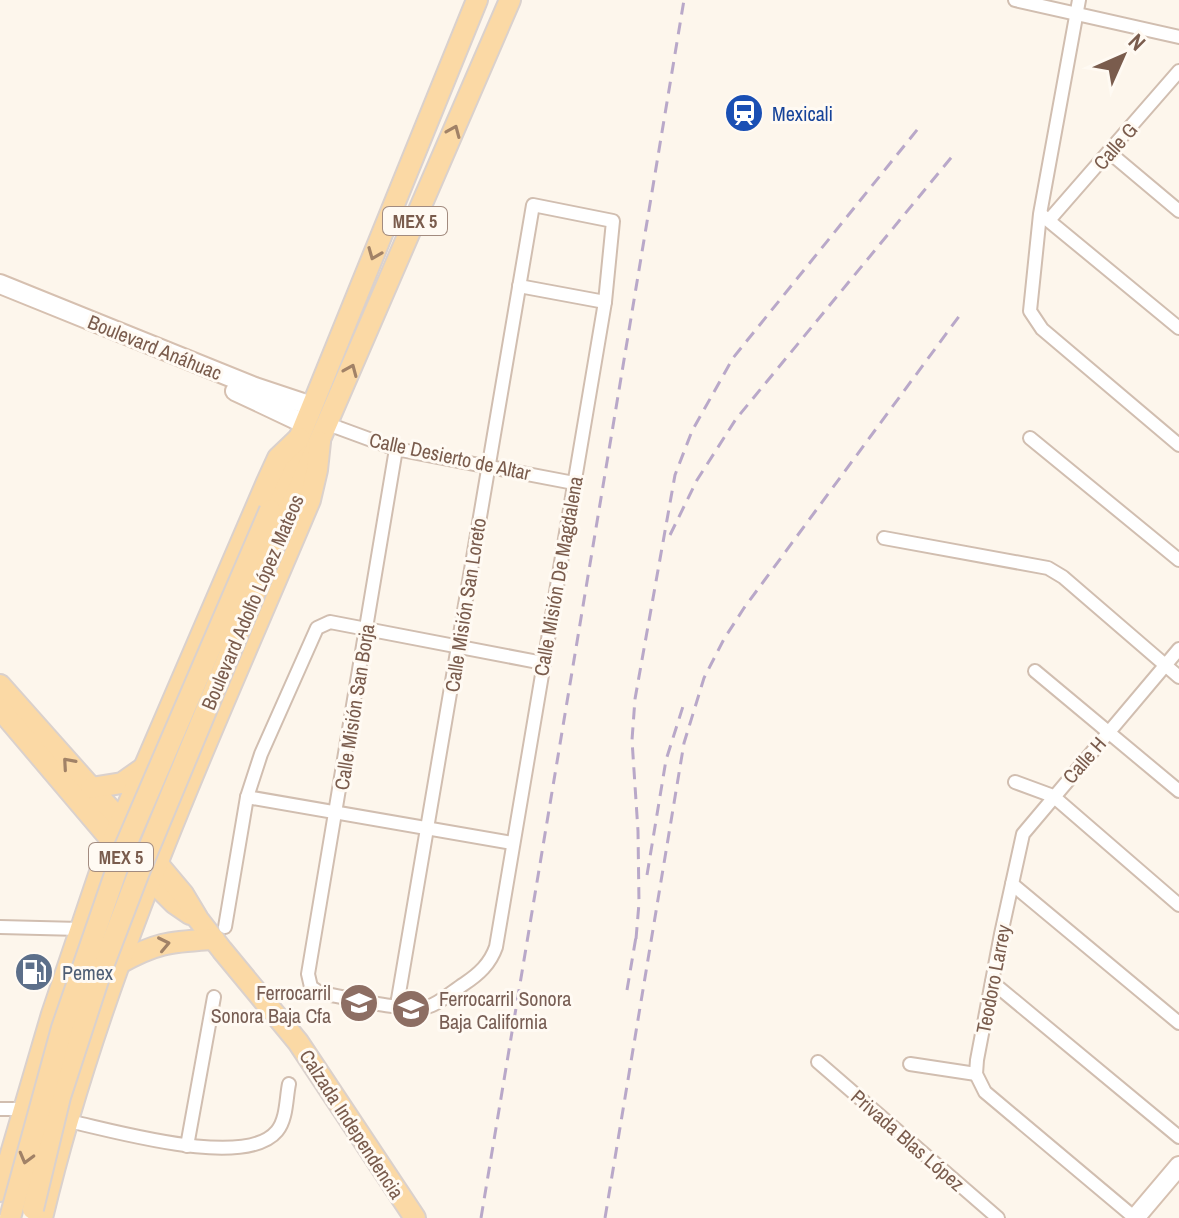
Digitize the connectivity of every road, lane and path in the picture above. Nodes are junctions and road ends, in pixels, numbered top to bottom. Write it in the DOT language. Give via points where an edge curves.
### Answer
graph roads {
  1 [pos="477,0"];
  2 [pos="510,0"];
  3 [pos="1015,0"];
  4 [pos="1079,0"];
  5 [pos="1076,14"];
  6 [pos="1179,37"];
  7 [pos="1179,71"];
  8 [pos="1168,84"];
  9 [pos="1179,93"];
  10 [pos="1110,153"];
  11 [pos="1179,211"];
  12 [pos="1045,217"];
  13 [pos="614,222"];
  14 [pos="0,284"];
  15 [pos="519,286"];
  16 [pos="0,293"];
  17 [pos="605,302"];
  18 [pos="1179,328"];
  19 [pos="313,427"];
  20 [pos="1030,438"];
  21 [pos="1179,445"];
  22 [pos="396,449"];
  23 [pos="488,467"];
  24 [pos="574,483"];
  25 [pos="278,514"];
  26 [pos="884,538"];
  27 [pos="1179,560"];
  28 [pos="367,631"];
  29 [pos="457,648"];
  30 [pos="1179,649"];
  31 [pos="543,663"];
  32 [pos="1165,665"];
  33 [pos="1035,671"];
  34 [pos="1179,677"];
  35 [pos="0,685"];
  36 [pos="0,709"];
  37 [pos="1109,731"];
  38 [pos="145,766"];
  39 [pos="1015,782"];
  40 [pos="1179,791"];
  41 [pos="1053,796"];
  42 [pos="247,797"];
  43 [pos="88,798"];
  44 [pos="337,811"];
  45 [pos="121,821"];
  46 [pos="427,827"];
  47 [pos="172,828"];
  48 [pos="112,841"];
  49 [pos="512,843"];
  50 [pos="103,863"];
  51 [pos="154,873"];
  52 [pos="1012,884"];
  53 [pos="183,894"];
  54 [pos="1179,905"];
  55 [pos="198,919"];
  56 [pos="0,927"];
  57 [pos="80,929"];
  58 [pos="220,933"];
  59 [pos="118,964"];
  60 [pos="308,965"];
  61 [pos="992,982"];
  62 [pos="214,997"];
  63 [pos="397,1005"];
  64 [pos="1179,1023"];
  65 [pos="818,1062"];
  66 [pos="910,1064"];
  67 [pos="976,1074"];
  68 [pos="289,1084"];
  69 [pos="0,1109"];
  70 [pos="22,1109"];
  71 [pos="68,1121"];
  72 [pos="1179,1137"];
  73 [pos="187,1146"];
  74 [pos="1179,1166"];
  75 [pos="0,1191"];
  76 [pos="35,1215"];
  77 [pos="10,1218"];
  78 [pos="415,1218"];
  79 [pos="998,1218"];
  80 [pos="1135,1218"];
  1 -- 19 [label="main road, Boulevard Adolfo López Mateos / MEX 5, one-way"];
  19 -- 2 [label="main road, Boulevard Adolfo López Mateos / MEX 5, one-way"];
  3 -- 5 [label="street"];
  4 -- 5 [label="street"];
  5 -- 6 [label="street"];
  5 -- 12 [label="street"];
  7 -- 8 [label="street, Calle G"];
  8 -- 9 [label="street"];
  8 -- 10 [label="street, Calle G"];
  10 -- 11 [label="street"];
  10 -- 12 [label="street, Calle G"];
  12 -- 18 [label="street"];
  12 -- 21 [label="street" via="1029,307 1032,318"];
  13 -- 15 [label="street, Calle Misión San Loreto" via="533,205"];
  13 -- 17 [label="street, Calle Misión De Magdalena"];
  14 -- 19 [label="main road, Boulevard Anáhuac" via="255,387"];
  15 -- 17 [label="street"];
  15 -- 23 [label="street, Calle Misión San Loreto"];
  16 -- 19 [label="main road, Boulevard Anáhuac"];
  17 -- 24 [label="street, Calle Misión De Magdalena"];
  19 -- 22 [label="street, Calle Desierto de Altar"];
  19 -- 25 [label="main road, Boulevard Adolfo López Mateos / MEX 5"];
  19 -- 38 [label="main road" via="278,458"];
  19 -- 47 [label="main road" via="317,470 310,500"];
  20 -- 27 [label="street"];
  22 -- 23 [label="street, Calle Desierto de Altar"];
  22 -- 28 [label="street, Calle Misión San Borja"];
  23 -- 24 [label="street, Calle Desierto de Altar"];
  23 -- 29 [label="street, Calle Misión San Loreto"];
  24 -- 31 [label="street, Calle Misión De Magdalena"];
  25 -- 76 [label="main road, Boulevard Adolfo López Mateos / MEX 5, bridge" via="100,974 60,1097"];
  25 -- 77 [label="main road, Boulevard Adolfo López Mateos / MEX 5, one-way, bridge" via="122,854 62,1028"];
  26 -- 32 [label="street" via="1048,568"];
  28 -- 29 [label="street"];
  28 -- 42 [label="street" via="330,622 314,631"];
  28 -- 44 [label="street, Calle Misión San Borja"];
  29 -- 31 [label="street"];
  29 -- 46 [label="street, Calle Misión San Loreto"];
  30 -- 32 [label="street, Calle H"];
  31 -- 49 [label="street, Calle Misión De Magdalena"];
  32 -- 34 [label="street"];
  32 -- 37 [label="street, Calle H"];
  33 -- 37 [label="street"];
  43 -- 35 [label="main road, Calzada Independencia, one-way"];
  36 -- 43 [label="main road, Calzada Independencia"];
  37 -- 40 [label="street"];
  37 -- 41 [label="street, Calle H"];
  38 -- 43 [label="main road"];
  38 -- 45 [label="main road"];
  39 -- 41 [label="street"];
  41 -- 52 [label="street, Calle H" via="1023,834"];
  41 -- 54 [label="street"];
  42 -- 44 [label="street"];
  42 -- 58 [label="street"];
  43 -- 45 [label="main road, Calzada Independencia"];
  43 -- 48 [label="main road, Calzada Independencia"];
  43 -- 50 [label="main road"];
  44 -- 46 [label="street"];
  44 -- 60 [label="street, Calle Misión San Borja"];
  45 -- 48 [label="main road"];
  45 -- 51 [label="main road, Calzada Independencia"];
  46 -- 49 [label="street"];
  46 -- 63 [label="street, Calle Misión San Loreto"];
  47 -- 51 [label="main road"];
  47 -- 53 [label="main road"];
  48 -- 50 [label="main road"];
  48 -- 51 [label="main road, Calzada Independencia"];
  49 -- 63 [label="street, Calle Misión De Magdalena" via="493,956 477,975 428,1007"];
  50 -- 57 [label="main road"];
  51 -- 53 [label="main road, Calzada Independencia"];
  51 -- 55 [label="main road, Calzada Independencia" via="174,903"];
  51 -- 59 [label="main road"];
  52 -- 61 [label="street, Teodoro Larrey"];
  52 -- 64 [label="street"];
  53 -- 55 [label="main road, Calzada Independencia"];
  55 -- 58 [label="main road, Calzada Independencia"];
  56 -- 57 [label="street"];
  57 -- 70 [label="main road"];
  59 -- 58 [label="main road, one-way" via="146,948"];
  58 -- 78 [label="main road, Calzada Independencia"];
  59 -- 71 [label="main road"];
  60 -- 63 [label="street, Calle Misión De Magdalena" via="308,982 320,993"];
  61 -- 67 [label="street, Teodoro Larrey"];
  61 -- 72 [label="street"];
  62 -- 73 [label="street"];
  65 -- 79 [label="street, Privada Blas López"];
  66 -- 67 [label="street"];
  67 -- 80 [label="street" via="993,1100"];
  68 -- 73 [label="street" via="279,1129 266,1140 222,1149"];
  69 -- 70 [label="street"];
  70 -- 75 [label="main road"];
  71 -- 73 [label="street"];
  71 -- 76 [label="main road"];
  74 -- 80 [label="main road"];
}
